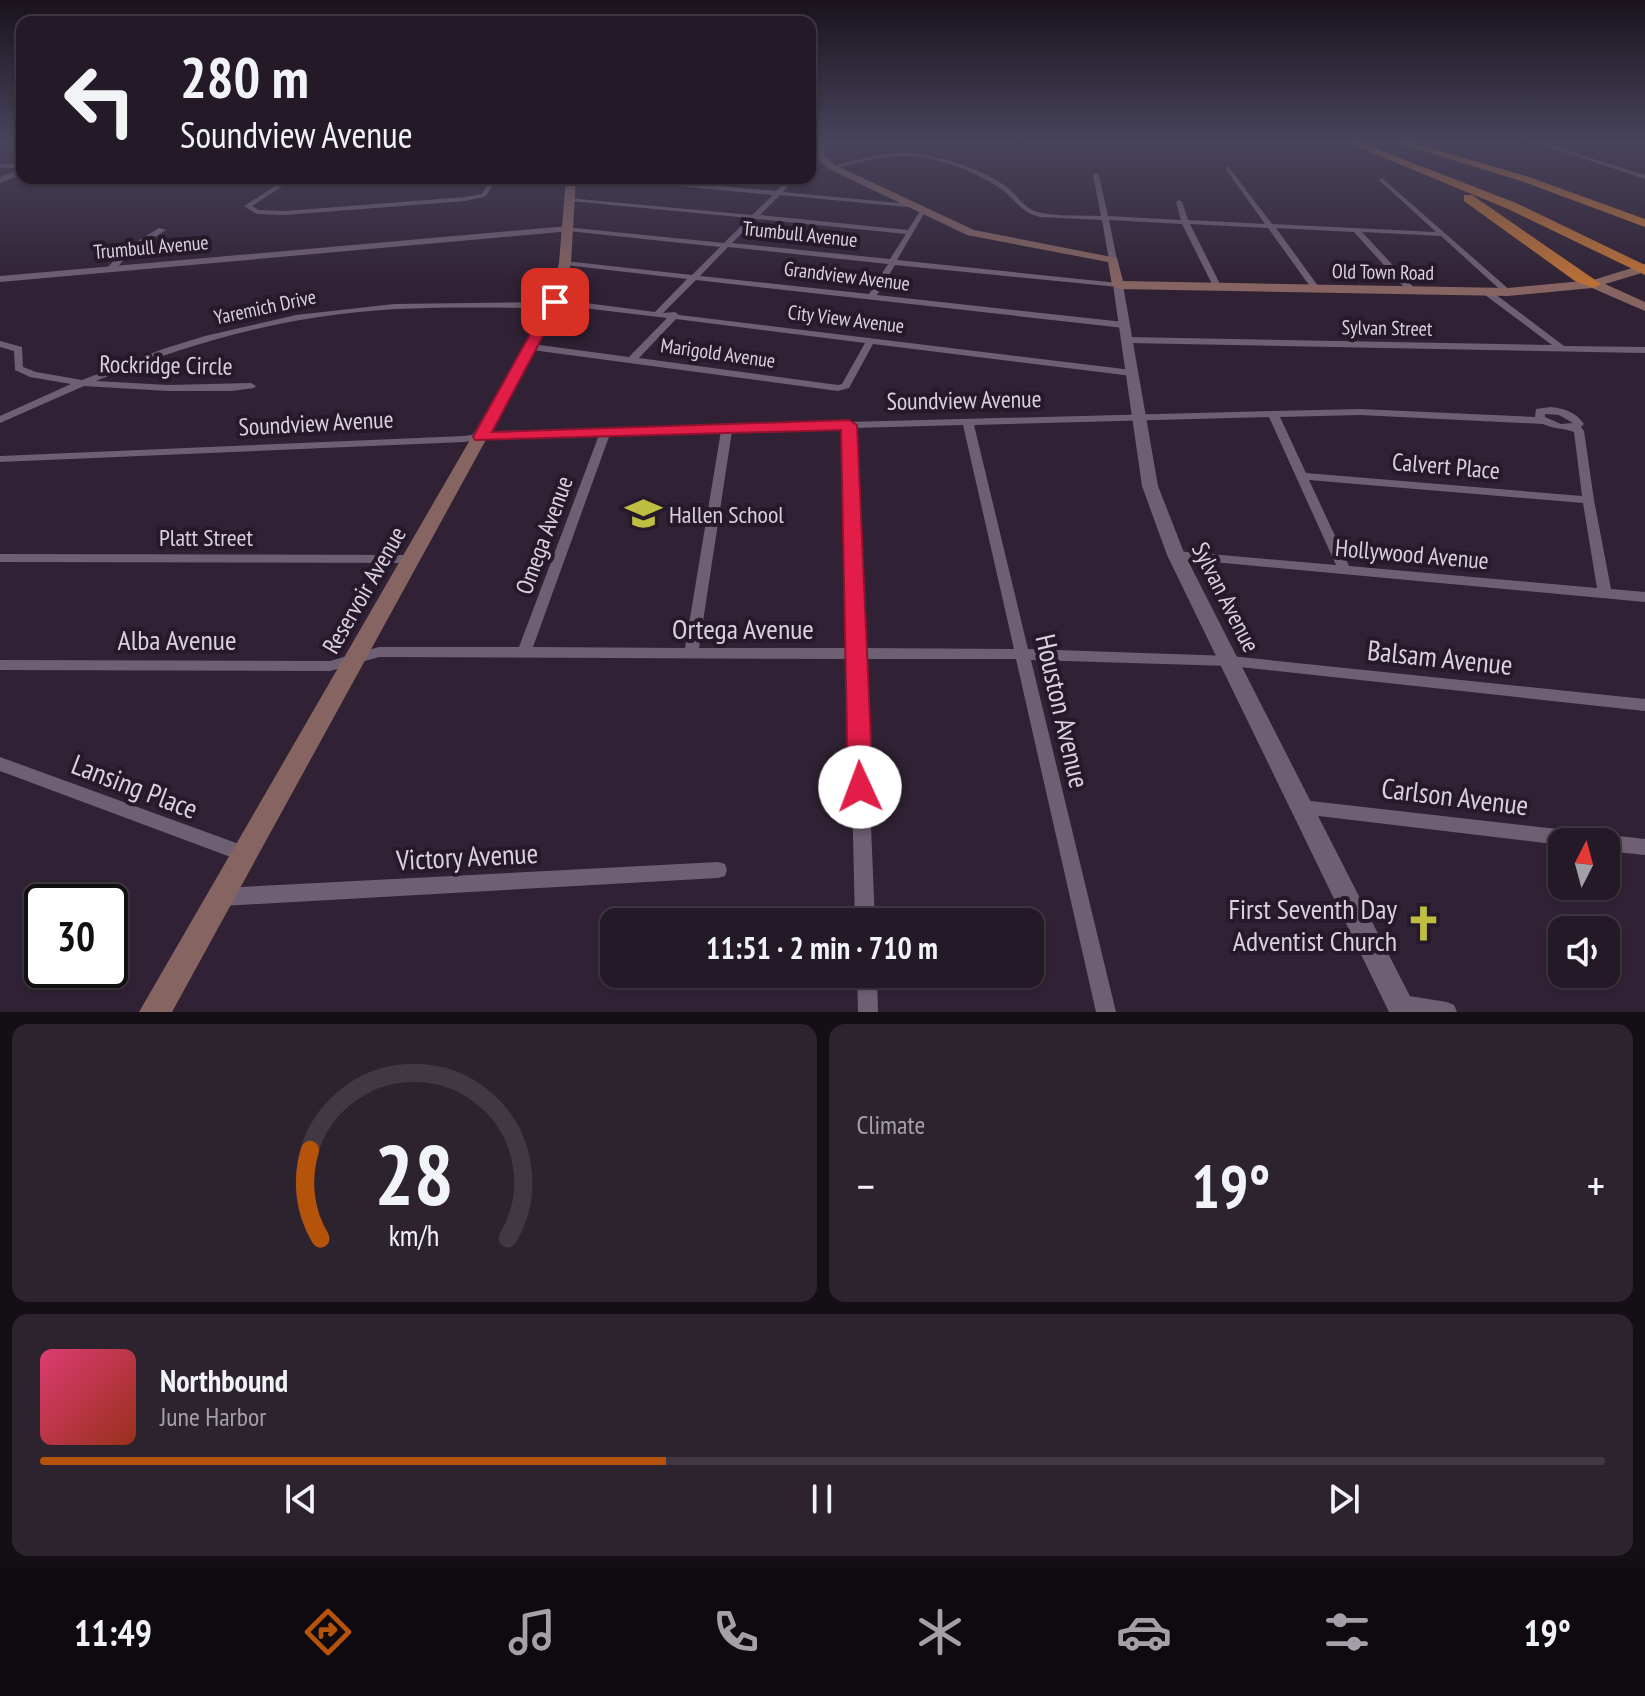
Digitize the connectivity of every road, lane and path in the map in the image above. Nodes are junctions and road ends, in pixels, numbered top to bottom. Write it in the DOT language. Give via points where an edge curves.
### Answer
graph roads {
  1 [pos="272,190"];
  2 [pos="488,190"];
  3 [pos="570,190"];
  4 [pos="747,190"];
  5 [pos="781,190"];
  6 [pos="878,190"];
  7 [pos="1005,190"];
  8 [pos="1098,190"];
  9 [pos="1244,190"];
  10 [pos="1393,190"];
  11 [pos="1455,190"];
  12 [pos="1472,190"];
  13 [pos="1555,190"];
  14 [pos="1579,190"];
  15 [pos="778,193"];
  16 [pos="570,199"];
  17 [pos="1179,202"];
  18 [pos="907,205"];
  19 [pos="1634,205"];
  20 [pos="922,212"];
  21 [pos="752,217"];
  22 [pos="1105,219"];
  23 [pos="1185,222"];
  24 [pos="1645,223"];
  25 [pos="1270,226"];
  26 [pos="568,229"];
  27 [pos="162,230"];
  28 [pos="1356,230"];
  29 [pos="909,232"];
  30 [pos="1441,234"];
  31 [pos="726,245"];
  32 [pos="1113,260"];
  33 [pos="890,262"];
  34 [pos="565,263"];
  35 [pos="111,269"];
  36 [pos="1641,271"];
  37 [pos="693,276"];
  38 [pos="0,279"];
  39 [pos="1594,284"];
  40 [pos="1118,285"];
  41 [pos="1218,288"];
  42 [pos="1317,290"];
  43 [pos="1413,292"];
  44 [pos="1508,292"];
  45 [pos="1488,293"];
  46 [pos="872,297"];
  47 [pos="554,303"];
  48 [pos="1645,307"];
  49 [pos="658,313"];
  50 [pos="675,315"];
  51 [pos="1124,325"];
  52 [pos="871,340"];
  53 [pos="1128,340"];
  54 [pos="0,344"];
  55 [pos="532,347"];
  56 [pos="1563,349"];
  57 [pos="1645,350"];
  58 [pos="632,360"];
  59 [pos="1132,373"];
  60 [pos="80,383"];
  61 [pos="251,386"];
  62 [pos="1273,414"];
  63 [pos="1138,418"];
  64 [pos="0,420"];
  65 [pos="968,422"];
  66 [pos="849,425"];
  67 [pos="727,429"];
  68 [pos="605,432"];
  69 [pos="481,437"];
  70 [pos="0,459"];
  71 [pos="1301,476"];
  72 [pos="1588,500"];
  73 [pos="1176,555"];
  74 [pos="0,558"];
  75 [pos="411,559"];
  76 [pos="1344,569"];
  77 [pos="1605,593"];
  78 [pos="1645,597"];
  79 [pos="524,653"];
  80 [pos="691,654"];
  81 [pos="1022,654"];
  82 [pos="856,655"];
  83 [pos="353,661"];
  84 [pos="1230,661"];
  85 [pos="0,665"];
  86 [pos="1645,705"];
  87 [pos="4,764"];
  88 [pos="1302,807"];
  89 [pos="1548,836"];
  90 [pos="1620,844"];
  91 [pos="1645,847"];
  92 [pos="244,854"];
  93 [pos="718,870"];
  94 [pos="220,897"];
  95 [pos="865,908"];
  96 [pos="867,988"];
  97 [pos="1402,1008"];
  98 [pos="155,1012"];
  99 [pos="868,1012"];
  100 [pos="1106,1012"];
  101 [pos="1447,1012"];
  1 -- 2 [label="street" via="247,206 257,212 284,213 473,199"];
  3 -- 16 [label="main road, Reservoir Avenue"];
  4 -- 15 [label="street"];
  5 -- 15 [label="street"];
  6 -- 18 [label="main road"];
  7 -- 22 [label="street" via="1032,214"];
  8 -- 22 [label="street, Sylvan Avenue"];
  9 -- 25 [label="street"];
  10 -- 30 [label="street"];
  11 -- 39 [label="highway"];
  12 -- 36 [label="highway"];
  13 -- 24 [label="highway"];
  14 -- 19 [label="highway"];
  15 -- 18 [label="street"];
  15 -- 21 [label="street"];
  16 -- 21 [label="street"];
  16 -- 26 [label="main road, Reservoir Avenue"];
  17 -- 23 [label="street"];
  18 -- 20 [label="main road"];
  20 -- 29 [label="street"];
  20 -- 32 [label="main road" via="983,237"];
  21 -- 29 [label="street"];
  21 -- 31 [label="street"];
  22 -- 23 [label="street"];
  22 -- 32 [label="street, Sylvan Avenue"];
  23 -- 25 [label="street"];
  23 -- 41 [label="street"];
  25 -- 28 [label="street"];
  25 -- 42 [label="street"];
  26 -- 31 [label="street, Trumbull Avenue"];
  26 -- 34 [label="main road, Reservoir Avenue"];
  26 -- 35 [label="street, Trumbull Avenue"];
  27 -- 35 [label="street" via="126,252"];
  28 -- 30 [label="street"];
  28 -- 43 [label="street"];
  29 -- 33 [label="street"];
  30 -- 44 [label="street"];
  31 -- 33 [label="street, Trumbull Avenue"];
  31 -- 37 [label="street"];
  32 -- 40 [label="main road, Sylvan Avenue"];
  33 -- 40 [label="street, Trumbull Avenue"];
  33 -- 46 [label="street"];
  34 -- 37 [label="street, Grandview Avenue"];
  34 -- 47 [label="main road, Reservoir Avenue"];
  35 -- 38 [label="street, Trumbull Avenue"];
  36 -- 39 [label="main road, Old Town Road"];
  37 -- 46 [label="street, Grandview Avenue"];
  37 -- 49 [label="street"];
  39 -- 44 [label="main road, Old Town Road"];
  39 -- 48 [label="main road"];
  40 -- 41 [label="main road, Old Town Road"];
  40 -- 51 [label="street, Sylvan Avenue"];
  41 -- 42 [label="main road, Old Town Road"];
  42 -- 43 [label="main road, Old Town Road"];
  43 -- 45 [label="main road, Old Town Road"];
  44 -- 45 [label="main road, Old Town Road"];
  45 -- 56 [label="street"];
  46 -- 51 [label="street, Grandview Avenue"];
  47 -- 49 [label="street, City View Avenue"];
  47 -- 55 [label="main road, Reservoir Avenue"];
  47 -- 60 [label="street, Yaremich Drive" via="372,308 309,316 194,342"];
  49 -- 50 [label="street, City View Avenue"];
  50 -- 52 [label="street, City View Avenue"];
  50 -- 58 [label="street"];
  51 -- 53 [label="street, Sylvan Avenue"];
  52 -- 58 [label="street, Marigold Avenue" via="843,388"];
  52 -- 59 [label="street, City View Avenue"];
  53 -- 56 [label="street, Sylvan Street"];
  53 -- 59 [label="street, Sylvan Avenue"];
  54 -- 60 [label="street, Rockridge Circle" via="19,349 18,368 24,372"];
  55 -- 58 [label="street, Marigold Avenue"];
  55 -- 69 [label="main road, Reservoir Avenue"];
  56 -- 57 [label="street, Sylvan Street"];
  59 -- 63 [label="street, Sylvan Avenue"];
  60 -- 61 [label="street, Rockridge Circle"];
  60 -- 64 [label="street, Yaremich Drive"];
  62 -- 63 [label="street, Soundview Avenue"];
  62 -- 71 [label="street"];
  62 -- 72 [label="street, Soundview Avenue" via="1389,413 1574,427 1579,431"];
  63 -- 65 [label="street, Soundview Avenue"];
  63 -- 73 [label="street, Sylvan Avenue" via="1150,486"];
  65 -- 66 [label="street, Soundview Avenue"];
  65 -- 81 [label="street, Houston Avenue"];
  66 -- 67 [label="street, Soundview Avenue"];
  66 -- 82 [label="street"];
  67 -- 68 [label="street, Soundview Avenue"];
  67 -- 80 [label="street"];
  68 -- 69 [label="street, Soundview Avenue"];
  68 -- 79 [label="street, Omega Avenue"];
  69 -- 70 [label="street, Soundview Avenue"];
  69 -- 75 [label="main road, Reservoir Avenue"];
  71 -- 72 [label="street, Calvert Place"];
  71 -- 76 [label="street"];
  72 -- 77 [label="street"];
  73 -- 76 [label="street, Hollywood Avenue"];
  73 -- 84 [label="street, Sylvan Avenue"];
  74 -- 75 [label="street, Platt Street"];
  75 -- 83 [label="main road, Reservoir Avenue"];
  76 -- 77 [label="street, Hollywood Avenue"];
  77 -- 78 [label="street, Hollywood Avenue"];
  79 -- 80 [label="street, Ortega Avenue"];
  79 -- 83 [label="street, Ortega Avenue" via="379,652"];
  80 -- 82 [label="street, Ortega Avenue"];
  81 -- 82 [label="street, Ortega Avenue"];
  81 -- 84 [label="street, Ortega Avenue"];
  81 -- 100 [label="street, Houston Avenue"];
  82 -- 95 [label="street"];
  83 -- 85 [label="street, Alba Avenue" via="330,666"];
  83 -- 92 [label="main road, Reservoir Avenue"];
  84 -- 86 [label="street, Balsam Avenue"];
  84 -- 88 [label="street, Sylvan Avenue"];
  87 -- 92 [label="street, Lansing Place"];
  88 -- 89 [label="street, Carlson Avenue"];
  88 -- 97 [label="street, Sylvan Avenue"];
  90 -- 91 [label="street, Carlson Avenue"];
  92 -- 94 [label="main road, Reservoir Avenue"];
  93 -- 94 [label="street, Victory Avenue"];
  94 -- 98 [label="main road, Reservoir Avenue"];
  96 -- 99 [label="street"];
  97 -- 101 [label="street"];
}
